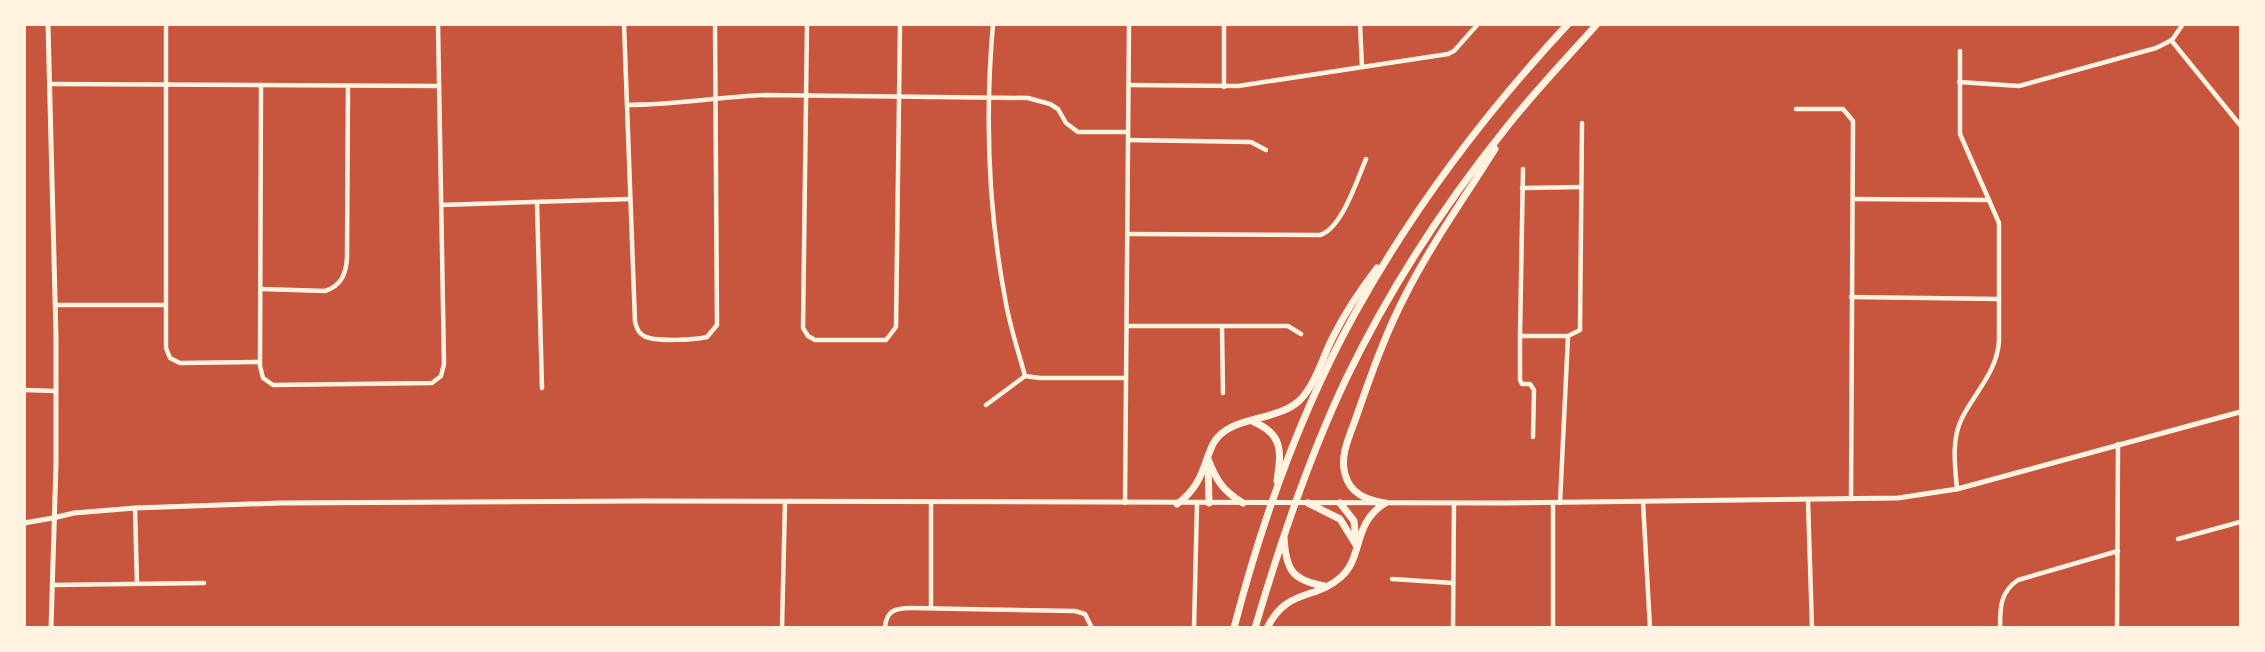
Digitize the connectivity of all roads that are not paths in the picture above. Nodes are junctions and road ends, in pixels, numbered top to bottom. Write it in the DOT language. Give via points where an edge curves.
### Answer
graph roads {
  1 [pos="48,24"];
  2 [pos="166,24"];
  3 [pos="438,24"];
  4 [pos="624,24"];
  5 [pos="715,24"];
  6 [pos="807,24"];
  7 [pos="900,24"];
  8 [pos="993,24"];
  9 [pos="1129,24"];
  10 [pos="1224,24"];
  11 [pos="1360,24"];
  12 [pos="1478,24"];
  13 [pos="1568,24"];
  14 [pos="1597,24"];
  15 [pos="2183,24"];
  16 [pos="2171,40"];
  17 [pos="1960,51"];
  18 [pos="1362,66"];
  19 [pos="1959,82"];
  20 [pos="50,84"];
  21 [pos="165,85"];
  22 [pos="261,85"];
  23 [pos="1129,85"];
  24 [pos="348,86"];
  25 [pos="439,86"];
  26 [pos="1224,87"];
  27 [pos="806,96"];
  28 [pos="899,97"];
  29 [pos="715,98"];
  30 [pos="989,99"];
  31 [pos="627,105"];
  32 [pos="1796,109"];
  33 [pos="1517,115"];
  34 [pos="1582,123"];
  35 [pos="2241,125"];
  36 [pos="1128,132"];
  37 [pos="1128,140"];
  38 [pos="1266,150"];
  39 [pos="1366,159"];
  40 [pos="1522,169"];
  41 [pos="1581,187"];
  42 [pos="1522,188"];
  43 [pos="630,199"];
  44 [pos="1853,199"];
  45 [pos="1989,200"];
  46 [pos="537,202"];
  47 [pos="441,205"];
  48 [pos="1127,234"];
  49 [pos="1404,234"];
  50 [pos="261,289"];
  51 [pos="1851,297"];
  52 [pos="2000,299"];
  53 [pos="55,305"];
  54 [pos="165,305"];
  55 [pos="1126,326"];
  56 [pos="1222,327"];
  57 [pos="1301,334"];
  58 [pos="1520,336"];
  59 [pos="1569,336"];
  60 [pos="260,362"];
  61 [pos="1025,376"];
  62 [pos="1126,378"];
  63 [pos="542,388"];
  64 [pos="24,390"];
  65 [pos="56,391"];
  66 [pos="1223,393"];
  67 [pos="986,405"];
  68 [pos="2241,412"];
  69 [pos="1254,422"];
  70 [pos="1533,437"];
  71 [pos="2118,443"];
  72 [pos="1208,458"];
  73 [pos="1957,489"];
  74 [pos="1275,496"];
  75 [pos="1851,499"];
  76 [pos="1808,500"];
  77 [pos="785,502"];
  78 [pos="931,502"];
  79 [pos="1643,502"];
  80 [pos="1209,503"];
  81 [pos="1243,503"];
  82 [pos="1308,503"];
  83 [pos="1340,503"];
  84 [pos="1385,503"];
  85 [pos="1454,503"];
  86 [pos="1556,503"];
  87 [pos="1125,504"];
  88 [pos="1177,504"];
  89 [pos="1197,504"];
  90 [pos="135,508"];
  91 [pos="53,518"];
  92 [pos="2241,522"];
  93 [pos="24,523"];
  94 [pos="1284,533"];
  95 [pos="2178,539"];
  96 [pos="1356,545"];
  97 [pos="2118,551"];
  98 [pos="1392,579"];
  99 [pos="204,583"];
  100 [pos="1453,583"];
  101 [pos="137,584"];
  102 [pos="52,585"];
  103 [pos="1325,586"];
  104 [pos="931,608"];
  105 [pos="51,628"];
  106 [pos="782,628"];
  107 [pos="885,628"];
  108 [pos="1092,628"];
  109 [pos="1194,628"];
  110 [pos="1234,628"];
  111 [pos="1255,628"];
  112 [pos="1266,628"];
  113 [pos="1453,628"];
  114 [pos="1553,628"];
  115 [pos="1650,628"];
  116 [pos="1812,628"];
  117 [pos="2000,628"];
  118 [pos="2117,628"];
  1 -- 20 [label="street"];
  2 -- 21 [label="street"];
  3 -- 25 [label="street"];
  4 -- 31 [label="street"];
  5 -- 29 [label="street"];
  6 -- 27 [label="street"];
  7 -- 28 [label="street"];
  8 -- 30 [label="street"];
  9 -- 23 [label="street"];
  10 -- 26 [label="street"];
  11 -- 18 [label="street"];
  12 -- 18 [label="street" via="1448,54"];
  13 -- 49 [label="highway" via="1510,88"];
  14 -- 33 [label="highway"];
  15 -- 16 [label="street"];
  16 -- 19 [label="street" via="2019,86"];
  16 -- 35 [label="street"];
  17 -- 19 [label="street"];
  18 -- 26 [label="street"];
  19 -- 45 [label="street" via="1961,134"];
  20 -- 21 [label="street"];
  20 -- 53 [label="street"];
  21 -- 22 [label="street"];
  21 -- 54 [label="street"];
  22 -- 24 [label="street"];
  22 -- 50 [label="street"];
  23 -- 26 [label="street"];
  23 -- 36 [label="street"];
  24 -- 25 [label="street"];
  24 -- 50 [label="street" via="347,258 343,277 325,291"];
  25 -- 47 [label="street"];
  27 -- 28 [label="street"];
  27 -- 28 [label="street" via="803,328 815,341 883,341 894,333"];
  27 -- 29 [label="street"];
  28 -- 30 [label="street"];
  29 -- 31 [label="street"];
  29 -- 43 [label="street" via="717,325 712,334 651,338 639,332"];
  30 -- 36 [label="street" via="1046,102 1078,132"];
  30 -- 61 [label="street" via="997,250"];
  31 -- 43 [label="street"];
  32 -- 44 [label="street" via="1835,108 1849,114 1854,129"];
  33 -- 84 [label="highway" via="1429,252 1398,310 1345,450 1349,483 1359,495"];
  33 -- 94 [label="highway" via="1436,224 1384,308 1331,413"];
  34 -- 41 [label="street"];
  36 -- 37 [label="street"];
  37 -- 38 [label="street" via="1251,142"];
  37 -- 48 [label="street"];
  39 -- 48 [label="street" via="1346,205 1330,229 1320,235"];
  40 -- 42 [label="street"];
  41 -- 42 [label="street"];
  41 -- 59 [label="street" via="1580,331"];
  42 -- 58 [label="street"];
  43 -- 46 [label="street"];
  44 -- 45 [label="street"];
  44 -- 51 [label="street"];
  45 -- 52 [label="street" via="1999,223"];
  46 -- 47 [label="street"];
  46 -- 63 [label="street"];
  47 -- 60 [label="street" via="444,364 437,380 273,385 263,378"];
  48 -- 55 [label="street"];
  49 -- 69 [label="highway" via="1352,303 1301,398 1290,408"];
  49 -- 74 [label="highway" via="1342,339"];
  50 -- 60 [label="street"];
  51 -- 52 [label="street"];
  51 -- 75 [label="street"];
  52 -- 73 [label="street" via="1999,352 1957,432"];
  53 -- 54 [label="street"];
  53 -- 65 [label="street"];
  54 -- 60 [label="street" via="166,348 172,360"];
  55 -- 56 [label="street"];
  55 -- 62 [label="street"];
  56 -- 57 [label="street" via="1288,326"];
  56 -- 66 [label="street"];
  58 -- 59 [label="street"];
  58 -- 70 [label="street" via="1521,382 1534,390"];
  59 -- 86 [label="street"];
  61 -- 62 [label="street"];
  61 -- 67 [label="street"];
  62 -- 87 [label="street"];
  64 -- 65 [label="street"];
  65 -- 91 [label="street"];
  68 -- 71 [label="street"];
  69 -- 72 [label="highway" via="1225,431 1213,443"];
  69 -- 74 [label="highway" via="1272,432 1279,445"];
  71 -- 73 [label="street"];
  71 -- 97 [label="street"];
  72 -- 80 [label="highway"];
  72 -- 81 [label="highway" via="1221,488"];
  72 -- 88 [label="highway" via="1196,488"];
  73 -- 75 [label="street" via="1917,497"];
  74 -- 110 [label="highway"];
  75 -- 76 [label="street"];
  76 -- 79 [label="street"];
  76 -- 116 [label="street"];
  77 -- 78 [label="street"];
  77 -- 90 [label="street" via="292,503"];
  77 -- 106 [label="street"];
  78 -- 87 [label="street"];
  78 -- 104 [label="street"];
  79 -- 86 [label="street"];
  79 -- 115 [label="street"];
  80 -- 81 [label="street"];
  80 -- 89 [label="street"];
  81 -- 82 [label="street"];
  82 -- 83 [label="street"];
  82 -- 96 [label="highway" via="1340,520"];
  83 -- 84 [label="street"];
  83 -- 96 [label="highway" via="1354,522"];
  84 -- 85 [label="street"];
  84 -- 96 [label="highway" via="1366,521"];
  85 -- 86 [label="street"];
  85 -- 100 [label="street"];
  86 -- 114 [label="street"];
  87 -- 88 [label="street"];
  88 -- 89 [label="street"];
  89 -- 109 [label="street"];
  90 -- 91 [label="street"];
  90 -- 101 [label="street"];
  91 -- 93 [label="street"];
  91 -- 102 [label="street"];
  92 -- 95 [label="street"];
  94 -- 103 [label="highway" via="1290,569 1305,582"];
  94 -- 111 [label="highway"];
  96 -- 103 [label="highway" via="1346,571"];
  97 -- 117 [label="street" via="2012,584 2000,608"];
  97 -- 118 [label="street"];
  98 -- 100 [label="street"];
  99 -- 101 [label="street"];
  100 -- 113 [label="street"];
  101 -- 102 [label="street"];
  102 -- 105 [label="street"];
  103 -- 112 [label="highway" via="1290,600"];
  104 -- 107 [label="street" via="894,609"];
  104 -- 108 [label="street" via="1080,611"];
}
